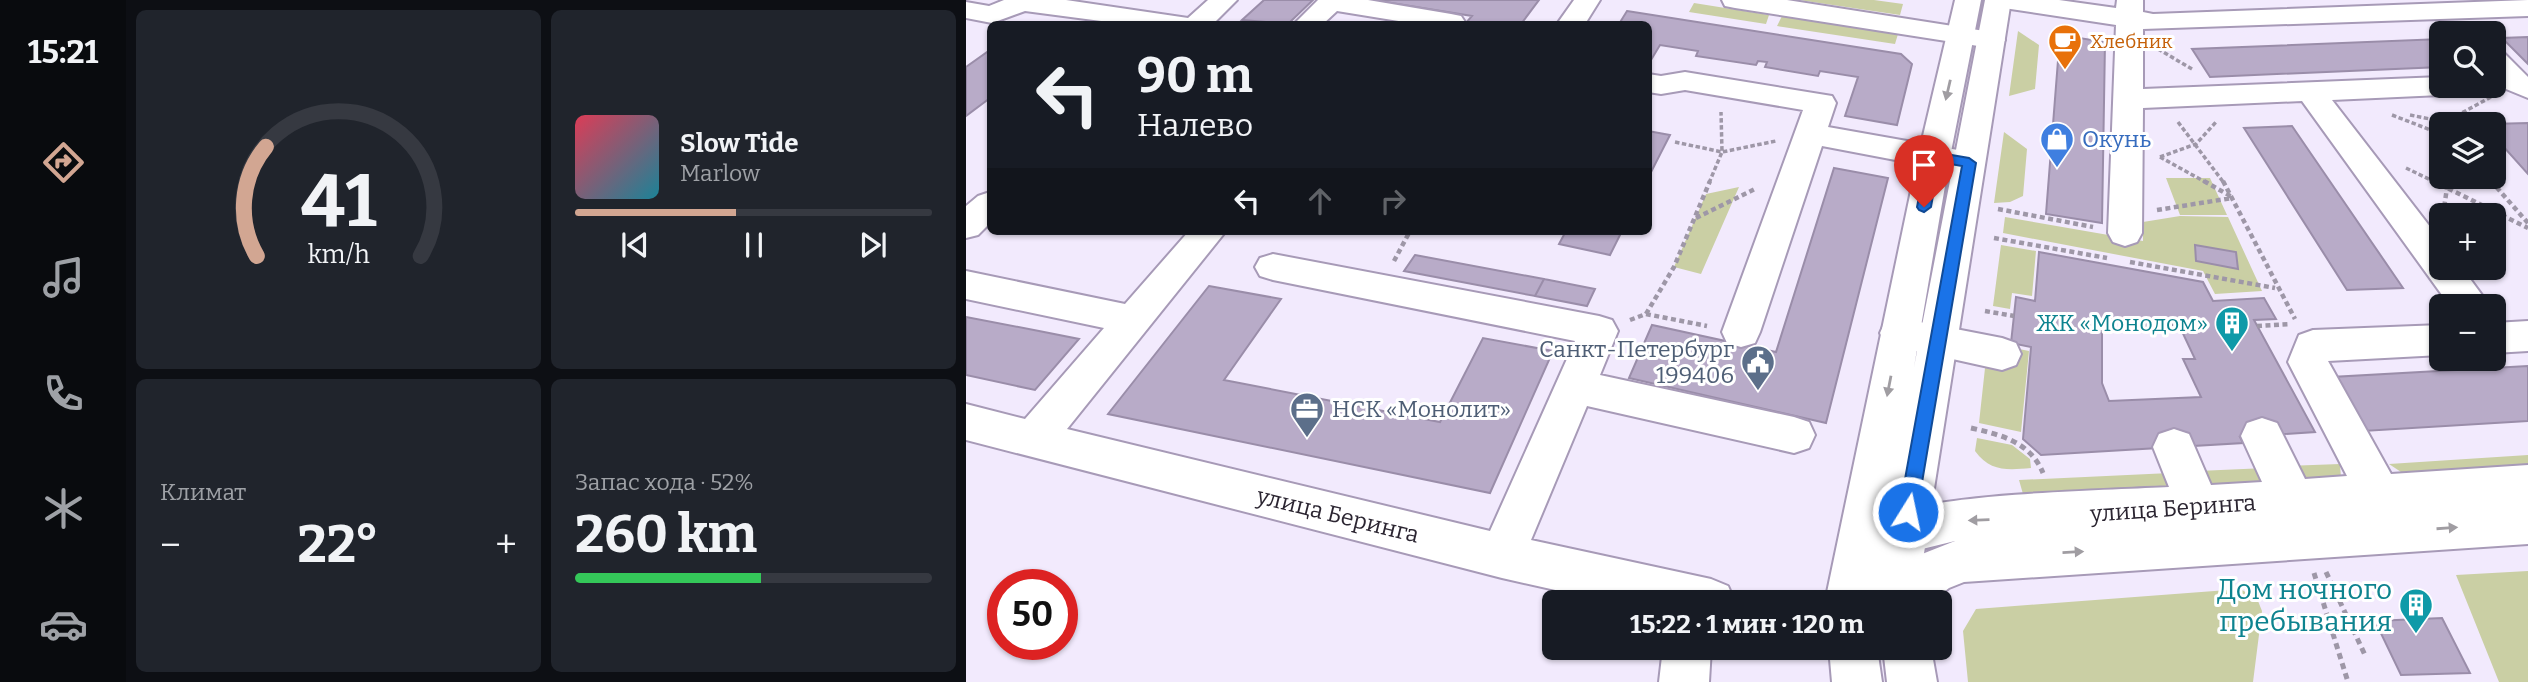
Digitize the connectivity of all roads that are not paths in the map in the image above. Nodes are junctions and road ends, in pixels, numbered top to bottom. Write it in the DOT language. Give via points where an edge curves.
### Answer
graph roads {
  1 [pos="1224,0"];
  2 [pos="1587,0"];
  3 [pos="1735,0"];
  4 [pos="1998,0"];
  5 [pos="2004,0"];
  6 [pos="2367,7"];
  7 [pos="2528,8"];
  8 [pos="966,10"];
  9 [pos="2446,11"];
  10 [pos="2129,17"];
  11 [pos="1158,21"];
  12 [pos="1200,21"];
  13 [pos="1311,21"];
  14 [pos="1445,21"];
  15 [pos="1573,21"];
  16 [pos="2456,21"];
  17 [pos="1973,25"];
  18 [pos="1652,84"];
  19 [pos="2429,89"];
  20 [pos="2310,91"];
  21 [pos="2126,99"];
  22 [pos="1811,134"];
  23 [pos="1951,160"];
  24 [pos="987,207"];
  25 [pos="2125,224"];
  26 [pos="966,226"];
  27 [pos="1206,235"];
  28 [pos="2429,250"];
  29 [pos="1273,267"];
  30 [pos="966,285"];
  31 [pos="1133,320"];
  32 [pos="1741,332"];
  33 [pos="1899,333"];
  34 [pos="2528,336"];
  35 [pos="2506,337"];
  36 [pos="1938,341"];
  37 [pos="2429,341"];
  38 [pos="2002,354"];
  39 [pos="1576,387"];
  40 [pos="966,422"];
  41 [pos="1794,435"];
  42 [pos="2262,436"];
  43 [pos="1034,439"];
  44 [pos="2174,447"];
  45 [pos="2528,485"];
  46 [pos="2389,513"];
  47 [pos="2528,523"];
  48 [pos="2206,525"];
  49 [pos="1904,533"];
  50 [pos="2310,545"];
  51 [pos="1502,556"];
  52 [pos="1653,590"];
  53 [pos="1854,590"];
  54 [pos="1861,590"];
  55 [pos="1895,590"];
  56 [pos="1907,590"];
  57 [pos="1686,660"];
  58 [pos="1854,660"];
  59 [pos="1909,660"];
  60 [pos="1684,682"];
  61 [pos="1857,682"];
  62 [pos="1912,682"];
  1 -- 12 [label="street"];
  2 -- 15 [label="street"];
  3 -- 17 [label="street"];
  4 -- 17 [label="street"];
  5 -- 10 [label="street"];
  6 -- 9 [label="street"];
  6 -- 10 [label="street" via="2153,22"];
  7 -- 9 [label="street"];
  8 -- 11 [label="street" via="992,15 1022,2"];
  9 -- 16 [label="street"];
  10 -- 21 [label="street"];
  13 -- 14 [label="street" via="1331,2"];
  17 -- 23 [label="street"];
  18 -- 22 [label="street" via="1685,81 1821,103"];
  19 -- 20 [label="street" via="2367,104"];
  20 -- 21 [label="street"];
  20 -- 28 [label="street"];
  21 -- 25 [label="street"];
  22 -- 23 [label="street"];
  22 -- 32 [label="street"];
  23 -- 33 [label="street"];
  23 -- 36 [label="street"];
  24 -- 26 [label="street"];
  27 -- 31 [label="street"];
  29 -- 39 [label="street" via="1600,331"];
  30 -- 31 [label="street"];
  31 -- 43 [label="street"];
  33 -- 36 [label="street"];
  33 -- 53 [label="street, one-way"];
  34 -- 35 [label="street"];
  36 -- 38 [label="street"];
  36 -- 49 [label="street"];
  37 -- 46 [label="street" via="2312,346 2308,362"];
  39 -- 41 [label="street"];
  39 -- 51 [label="street"];
  40 -- 43 [label="street, улица Беринга"];
  42 -- 50 [label="street"];
  43 -- 51 [label="street, улица Беринга"];
  44 -- 48 [label="street"];
  45 -- 46 [label="street, улица Беринга"];
  46 -- 47 [label="street, улица Беринга, one-way"];
  46 -- 50 [label="street, улица Беринга"];
  48 -- 49 [label="street, улица Беринга, one-way" via="1950,521"];
  48 -- 50 [label="street, улица Беринга" via="2257,521"];
  56 -- 48 [label="street, улица Беринга, one-way" via="1963,559"];
  49 -- 54 [label="street"];
  49 -- 55 [label="street"];
  51 -- 52 [label="street, улица Беринга"];
  57 -- 60 [label="street"];
  58 -- 61 [label="street"];
  59 -- 62 [label="street"];
}
